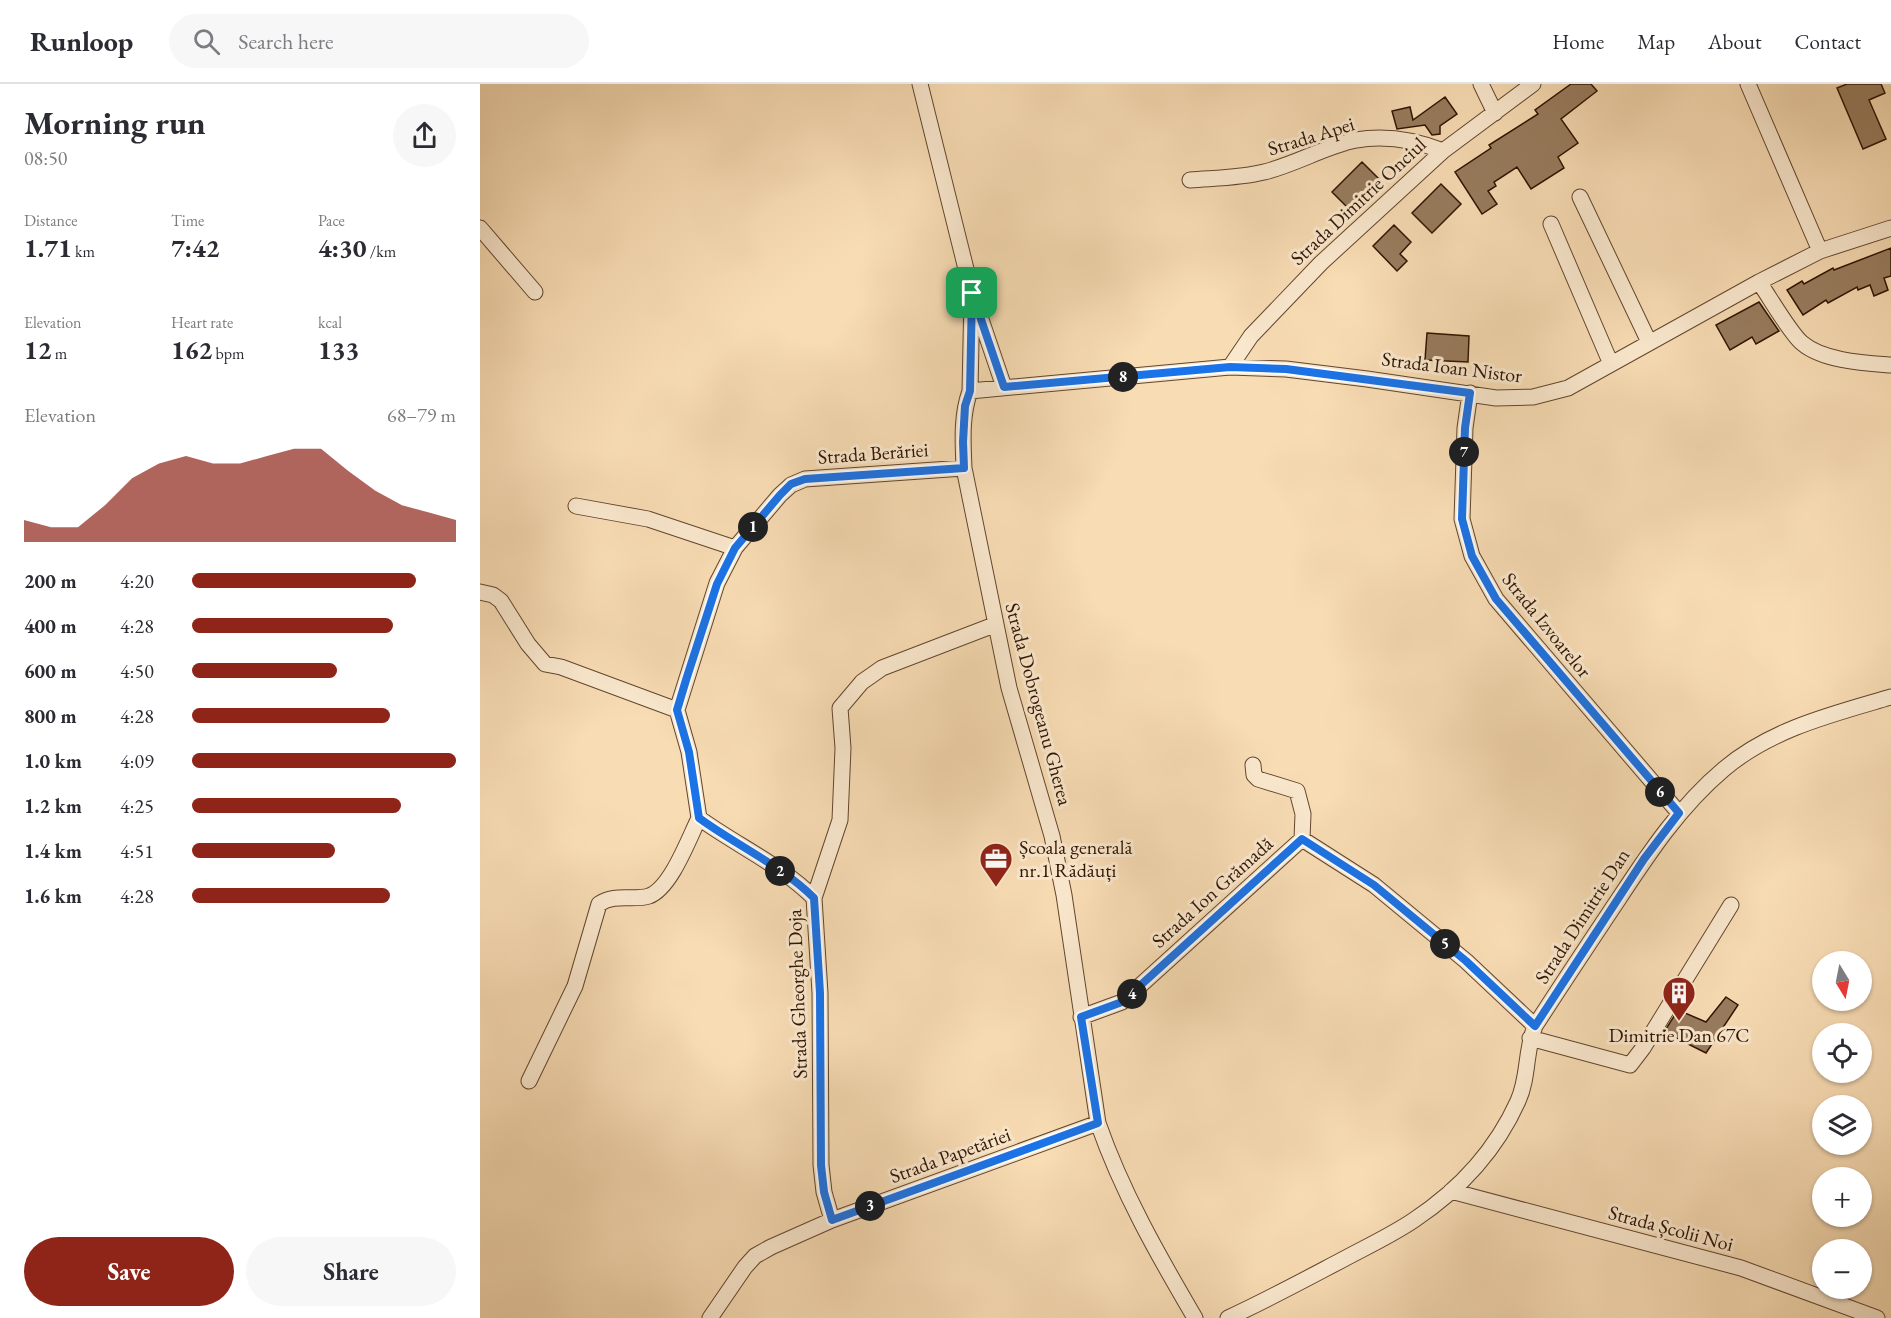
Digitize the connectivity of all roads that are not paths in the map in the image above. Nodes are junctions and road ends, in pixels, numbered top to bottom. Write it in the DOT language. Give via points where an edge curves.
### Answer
graph roads {
  1 [pos="920,84"];
  2 [pos="1480,84"];
  3 [pos="1533,84"];
  4 [pos="1748,84"];
  5 [pos="1495,113"];
  6 [pos="1443,151"];
  7 [pos="1190,180"];
  8 [pos="1580,197"];
  9 [pos="1551,224"];
  10 [pos="480,228"];
  11 [pos="1891,228"];
  12 [pos="1820,251"];
  13 [pos="1759,282"];
  14 [pos="535,292"];
  15 [pos="972,293"];
  16 [pos="1648,342"];
  17 [pos="1611,364"];
  18 [pos="1891,365"];
  19 [pos="1230,367"];
  20 [pos="1004,387"];
  21 [pos="970,391"];
  22 [pos="1470,393"];
  23 [pos="964,468"];
  24 [pos="576,506"];
  25 [pos="735,548"];
  26 [pos="480,592"];
  27 [pos="994,625"];
  28 [pos="1891,697"];
  29 [pos="1891,707"];
  30 [pos="677,710"];
  31 [pos="1253,765"];
  32 [pos="1679,813"];
  33 [pos="699,818"];
  34 [pos="1302,839"];
  35 [pos="814,898"];
  36 [pos="1731,905"];
  37 [pos="1081,1017"];
  38 [pos="1532,1032"];
  39 [pos="529,1081"];
  40 [pos="1098,1123"];
  41 [pos="1451,1191"];
  42 [pos="832,1220"];
  43 [pos="1868,1317"];
  44 [pos="710,1318"];
  45 [pos="1195,1318"];
  46 [pos="1228,1318"];
  1 -- 15 [label="street, Strada Dobrogeanu Gherea"];
  2 -- 5 [label="street"];
  3 -- 5 [label="street, Strada Dimitrie Onciul"];
  4 -- 12 [label="street"];
  5 -- 6 [label="street, Strada Dimitrie Onciul"];
  6 -- 7 [label="street, Strada Apei" via="1397,138 1355,141 1264,172"];
  6 -- 19 [label="street, Strada Dimitrie Onciul" via="1321,263 1251,336"];
  8 -- 16 [label="street"];
  9 -- 17 [label="street"];
  10 -- 14 [label="street"];
  11 -- 12 [label="street, Strada Ioan Nistor"];
  12 -- 13 [label="street, Strada Ioan Nistor"];
  13 -- 16 [label="street, Strada Ioan Nistor"];
  13 -- 18 [label="street" via="1802,343 1852,362"];
  15 -- 20 [label="street, Strada Dobrogeanu Gherea"];
  15 -- 21 [label="street, Strada Dobrogeanu Gherea"];
  16 -- 17 [label="street, Strada Ioan Nistor"];
  17 -- 22 [label="street, Strada Ioan Nistor" via="1568,388 1533,397 1496,398"];
  19 -- 20 [label="street, Strada Ioan Nistor"];
  19 -- 22 [label="street, Strada Ioan Nistor" via="1286,369"];
  20 -- 21 [label="street, Strada Ioan Nistor"];
  21 -- 23 [label="street, Strada Dobrogeanu Gherea" via="965,406"];
  22 -- 32 [label="street, Strada Izvoarelor" via="1462,519 1472,556 1496,599"];
  23 -- 25 [label="street, Strada Berăriei" via="805,479 791,484"];
  23 -- 27 [label="street, Strada Dobrogeanu Gherea"];
  24 -- 25 [label="street" via="648,519"];
  25 -- 30 [label="street, Strada Berăriei" via="717,584"];
  26 -- 30 [label="street" via="501,601 545,664"];
  27 -- 35 [label="street" via="882,668 862,682 840,708 840,820"];
  27 -- 37 [label="street, Strada Dobrogeanu Gherea" via="1052,836"];
  28 -- 29 [label="street"];
  28 -- 32 [label="street, Strada Dimitrie Dan" via="1813,720 1749,751 1724,768"];
  30 -- 33 [label="street" via="689,752"];
  31 -- 34 [label="street" via="1258,779 1297,791 1304,814"];
  32 -- 38 [label="street, Strada Dimitrie Dan" via="1644,859"];
  33 -- 35 [label="street, Strada Gheorghe Doja" via="798,882"];
  33 -- 39 [label="street" via="670,876 658,891 649,896 607,899 600,904 575,986"];
  34 -- 37 [label="street, Strada Ion Grămadă" via="1122,1002"];
  34 -- 38 [label="street, Strada Ion Grămadă" via="1374,885 1466,961"];
  35 -- 42 [label="street, Strada Gheorghe Doja" via="820,993 821,1165"];
  36 -- 38 [label="street" via="1630,1065"];
  37 -- 40 [label="street, Strada Dobrogeanu Gherea"];
  38 -- 41 [label="street, Strada Dimitrie Dan" via="1526,1078 1511,1117 1476,1168"];
  40 -- 42 [label="street, Strada Papetăriei"];
  40 -- 45 [label="street, Strada Dobrogeanu Gherea" via="1127,1196"];
  41 -- 43 [label="street, Strada Școlii Noi" via="1741,1268"];
  41 -- 46 [label="street, Strada Dimitrie Dan" via="1414,1221"];
  42 -- 44 [label="street, Strada Papetăriei" via="755,1256"];
}
